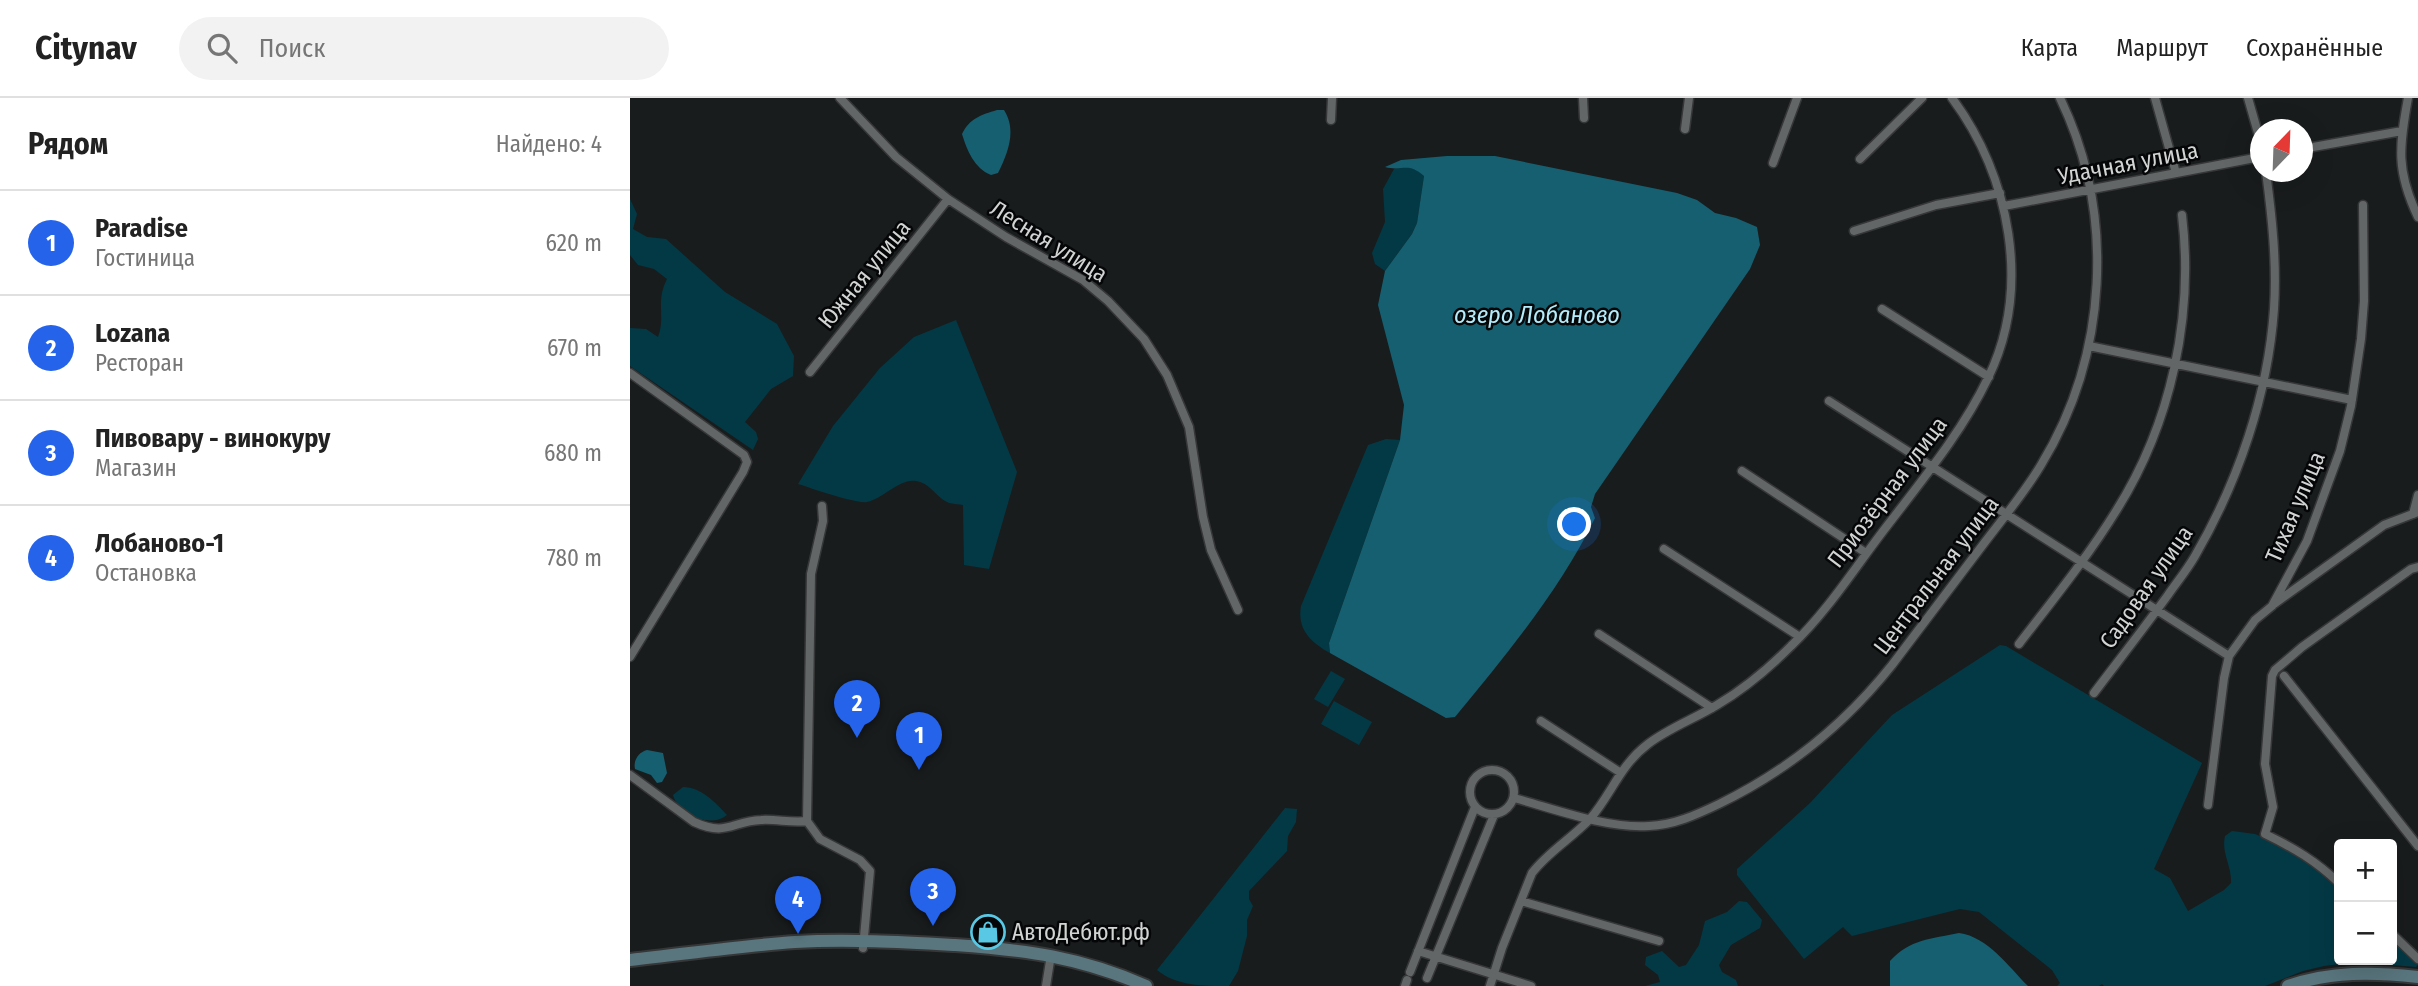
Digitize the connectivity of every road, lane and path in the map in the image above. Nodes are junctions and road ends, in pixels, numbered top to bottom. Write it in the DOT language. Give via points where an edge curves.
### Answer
graph roads {
  1 [pos="840,98"];
  2 [pos="1332,98"];
  3 [pos="1583,98"];
  4 [pos="1689,98"];
  5 [pos="1797,98"];
  6 [pos="1922,98"];
  7 [pos="1952,98"];
  8 [pos="2060,98"];
  9 [pos="2154,98"];
  10 [pos="2248,98"];
  11 [pos="2408,98"];
  12 [pos="1584,118"];
  13 [pos="2254,119"];
  14 [pos="1331,120"];
  15 [pos="1685,128"];
  16 [pos="2402,131"];
  17 [pos="2313,147"];
  18 [pos="1860,159"];
  19 [pos="2250,159"];
  20 [pos="1773,163"];
  21 [pos="2176,173"];
  22 [pos="2267,182"];
  23 [pos="2091,189"];
  24 [pos="2000,193"];
  25 [pos="948,199"];
  26 [pos="2363,205"];
  27 [pos="2004,206"];
  28 [pos="2182,215"];
  29 [pos="2418,217"];
  30 [pos="1854,231"];
  31 [pos="1882,309"];
  32 [pos="2088,346"];
  33 [pos="2176,363"];
  34 [pos="810,372"];
  35 [pos="630,373"];
  36 [pos="1989,377"];
  37 [pos="2264,382"];
  38 [pos="2352,400"];
  39 [pos="1829,401"];
  40 [pos="1932,467"];
  41 [pos="1742,471"];
  42 [pos="2418,495"];
  43 [pos="822,506"];
  44 [pos="2415,513"];
  45 [pos="2006,514"];
  46 [pos="1664,549"];
  47 [pos="1867,553"];
  48 [pos="2082,562"];
  49 [pos="2418,567"];
  50 [pos="2272,606"];
  51 [pos="2157,609"];
  52 [pos="1238,610"];
  53 [pos="1599,634"];
  54 [pos="630,636"];
  55 [pos="1800,637"];
  56 [pos="641,641"];
  57 [pos="2019,644"];
  58 [pos="2229,656"];
  59 [pos="630,657"];
  60 [pos="2284,676"];
  61 [pos="2094,693"];
  62 [pos="1712,708"];
  63 [pos="1541,721"];
  64 [pos="1621,773"];
  65 [pos="630,775"];
  66 [pos="1514,798"];
  67 [pos="2208,805"];
  68 [pos="1475,807"];
  69 [pos="1494,814"];
  70 [pos="1591,818"];
  71 [pos="807,821"];
  72 [pos="2418,846"];
  73 [pos="2334,878"];
  74 [pos="1521,901"];
  75 [pos="2397,939"];
  76 [pos="1659,941"];
  77 [pos="863,945"];
  78 [pos="1418,951"];
  79 [pos="1435,958"];
  80 [pos="1050,959"];
  81 [pos="2418,959"];
  82 [pos="630,960"];
  83 [pos="630,968"];
  84 [pos="1493,975"];
  85 [pos="2418,977"];
  86 [pos="1427,978"];
  87 [pos="1407,979"];
  88 [pos="1046,986"];
  89 [pos="1128,986"];
  90 [pos="1146,986"];
  91 [pos="1490,986"];
  92 [pos="1531,986"];
  93 [pos="2288,986"];
  1 -- 25 [label="street, Лесная улица" via="896,158"];
  2 -- 14 [label="street"];
  3 -- 12 [label="street"];
  4 -- 15 [label="street"];
  5 -- 20 [label="street"];
  6 -- 18 [label="street"];
  7 -- 24 [label="street, Приозёрная улица" via="1982,145"];
  8 -- 23 [label="street, Центральная улица" via="2074,127"];
  9 -- 21 [label="street"];
  10 -- 13 [label="street"];
  11 -- 16 [label="street"];
  16 -- 17 [label="street"];
  16 -- 29 [label="street" via="2400,163"];
  19 -- 21 [label="street, Удачная улица"];
  21 -- 23 [label="street, Удачная улица"];
  22 -- 37 [label="street, Садовая улица" via="2274,310"];
  23 -- 27 [label="street, Удачная улица"];
  23 -- 32 [label="street, Центральная улица" via="2097,282"];
  24 -- 27 [label="street, Приозёрная улица"];
  24 -- 30 [label="street" via="1936,205"];
  25 -- 34 [label="street, Южная улица"];
  25 -- 52 [label="street, Лесная улица" via="1083,280 1144,339 1167,375 1189,427 1211,550"];
  26 -- 38 [label="street, Тихая улица" via="2364,301"];
  27 -- 36 [label="street, Приозёрная улица" via="2010,250 2009,296 2006,324"];
  28 -- 33 [label="street" via="2185,292"];
  31 -- 36 [label="street"];
  32 -- 33 [label="street"];
  32 -- 45 [label="street, Центральная улица" via="2062,426"];
  33 -- 37 [label="street"];
  33 -- 48 [label="street" via="2155,434 2134,480"];
  35 -- 56 [label="street" via="744,455 747,462"];
  36 -- 40 [label="street, Приозёрная улица"];
  37 -- 38 [label="street"];
  37 -- 51 [label="street, Садовая улица" via="2219,511 2194,558"];
  38 -- 50 [label="street, Тихая улица" via="2319,511"];
  39 -- 40 [label="street"];
  40 -- 45 [label="street"];
  40 -- 47 [label="street, Приозёрная улица"];
  41 -- 47 [label="street"];
  42 -- 44 [label="street"];
  43 -- 71 [label="street" via="811,575"];
  44 -- 50 [label="street" via="2384,525"];
  45 -- 48 [label="street"];
  45 -- 70 [label="street, Центральная улица" via="1873,689 1823,738 1777,772 1676,822 1623,825"];
  46 -- 55 [label="street"];
  47 -- 55 [label="street, Приозёрная улица"];
  48 -- 51 [label="street"];
  48 -- 57 [label="street"];
  49 -- 73 [label="street" via="2302,647 2272,676 2265,764 2273,807 2265,834 2301,851"];
  50 -- 58 [label="street, Тихая улица" via="2255,620"];
  51 -- 58 [label="street"];
  51 -- 61 [label="street, Садовая улица"];
  53 -- 62 [label="street"];
  54 -- 56 [label="street"];
  55 -- 62 [label="street, Приозёрная улица" via="1752,681"];
  56 -- 59 [label="street"];
  58 -- 67 [label="street, Тихая улица"];
  60 -- 72 [label="street"];
  62 -- 64 [label="street, Приозёрная улица" via="1646,745"];
  63 -- 64 [label="street"];
  64 -- 70 [label="street, Приозёрная улица"];
  65 -- 71 [label="street" via="705,828 730,828 760,820"];
  66 -- 68 [label="street" via="1509,778 1501,771 1485,771 1471,785"];
  66 -- 69 [label="street" via="1509,807"];
  66 -- 70 [label="street, Центральная улица"];
  68 -- 69 [label="street"];
  68 -- 78 [label="street"];
  69 -- 79 [label="street"];
  70 -- 74 [label="street, Приозёрная улица" via="1540,863"];
  71 -- 77 [label="street" via="820,839 860,860 870,871"];
  74 -- 76 [label="street"];
  74 -- 84 [label="street, Приозёрная улица"];
  75 -- 81 [label="street"];
  77 -- 80 [label="main road" via="988,948"];
  77 -- 82 [label="main road" via="752,946"];
  77 -- 83 [label="main road"];
  78 -- 79 [label="street"];
  78 -- 87 [label="street"];
  79 -- 84 [label="street"];
  79 -- 86 [label="street"];
  80 -- 88 [label="street"];
  80 -- 89 [label="main road"];
  80 -- 90 [label="main road" via="1091,965"];
  84 -- 91 [label="street, Приозёрная улица"];
  84 -- 92 [label="street"];
  85 -- 93 [label="main road" via="2355,972"];
}
